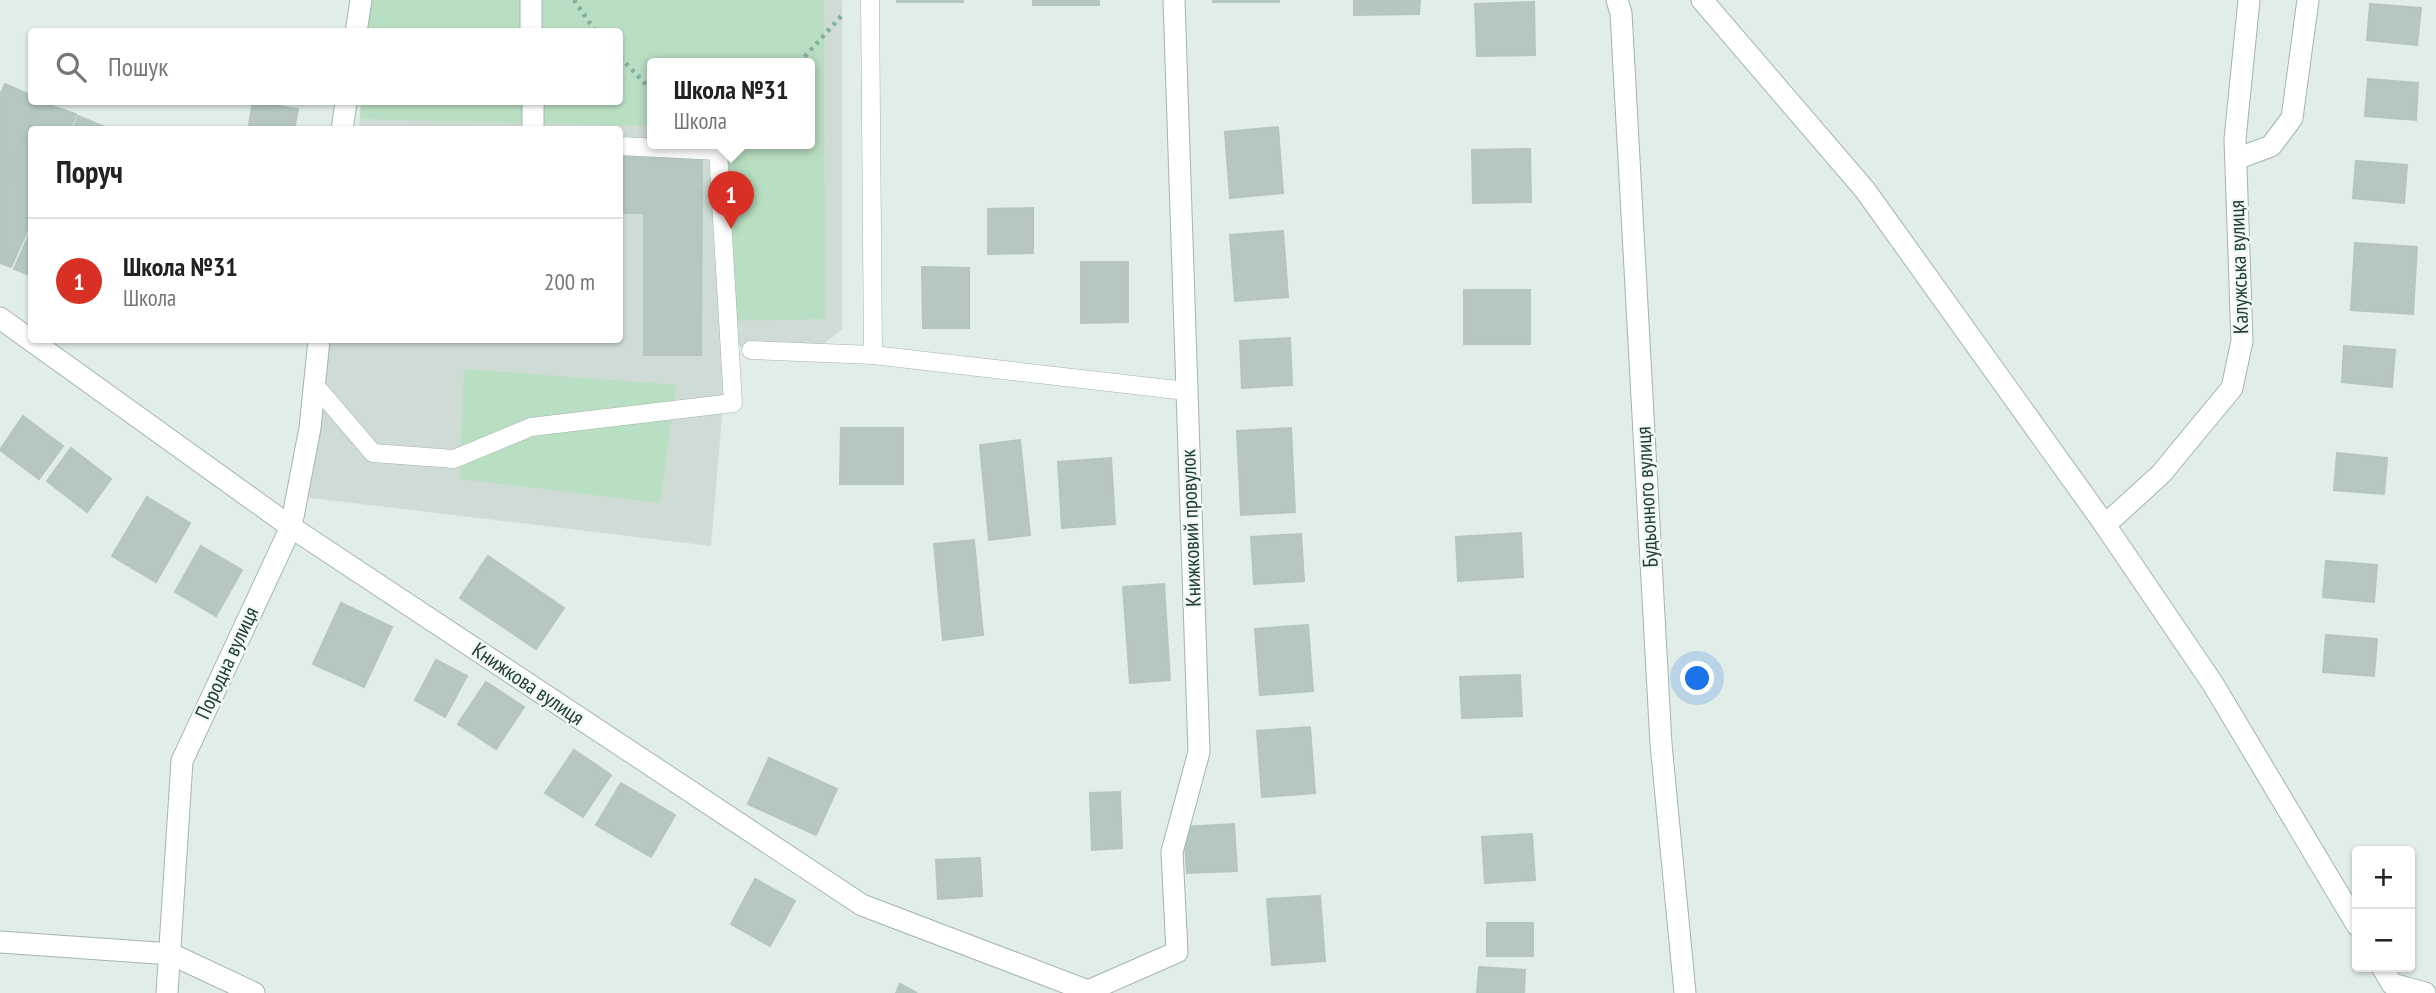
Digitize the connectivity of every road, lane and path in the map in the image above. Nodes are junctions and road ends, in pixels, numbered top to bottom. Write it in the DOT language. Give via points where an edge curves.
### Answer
graph roads {
  1 [pos="361,0"];
  2 [pos="531,0"];
  3 [pos="575,0"];
  4 [pos="870,0"];
  5 [pos="1174,0"];
  6 [pos="1702,0"];
  7 [pos="2249,0"];
  8 [pos="2308,0"];
  9 [pos="1624,4"];
  10 [pos="848,9"];
  11 [pos="357,28"];
  12 [pos="531,28"];
  13 [pos="593,28"];
  14 [pos="804,58"];
  15 [pos="623,60"];
  16 [pos="647,86"];
  17 [pos="346,105"];
  18 [pos="533,105"];
  19 [pos="343,126"];
  20 [pos="533,126"];
  21 [pos="623,146"];
  22 [pos="647,147"];
  23 [pos="679,149"];
  24 [pos="2236,159"];
  25 [pos="0,318"];
  26 [pos="28,338"];
  27 [pos="35,343"];
  28 [pos="319,343"];
  29 [pos="751,350"];
  30 [pos="873,355"];
  31 [pos="314,384"];
  32 [pos="1186,391"];
  33 [pos="2105,525"];
  34 [pos="291,527"];
  35 [pos="2352,917"];
  36 [pos="0,942"];
  37 [pos="171,954"];
  38 [pos="2390,981"];
  39 [pos="1089,992"];
  40 [pos="167,993"];
  41 [pos="254,993"];
  42 [pos="1685,993"];
  43 [pos="2425,993"];
  1 -- 11 [label="street"];
  2 -- 12 [label="street"];
  3 -- 13 [label="path"];
  4 -- 30 [label="lane"];
  5 -- 32 [label="street, Книжковий провулок"];
  6 -- 33 [label="street" via="1865,190"];
  7 -- 24 [label="street, Калужська вулиця"];
  8 -- 24 [label="street" via="2292,118 2271,146"];
  9 -- 42 [label="street, Будьонного вулиця" via="1661,744"];
  10 -- 14 [label="path"];
  15 -- 16 [label="path"];
  17 -- 19 [label="street"];
  18 -- 20 [label="street"];
  21 -- 22 [label="lane"];
  23 -- 31 [label="lane" via="718,151 733,403 531,427 453,459 373,453"];
  24 -- 33 [label="street, Калужська вулиця" via="2242,341 2232,388 2161,474"];
  25 -- 26 [label="street, Книжкова вулиця"];
  27 -- 34 [label="street, Книжкова вулиця"];
  28 -- 31 [label="street, Породна вулиця"];
  29 -- 30 [label="lane"];
  30 -- 32 [label="lane"];
  31 -- 34 [label="street, Породна вулиця"];
  32 -- 39 [label="street, Книжковий провулок" via="1199,752 1172,852 1177,952"];
  33 -- 35 [label="street" via="2213,684"];
  34 -- 37 [label="street, Породна вулиця" via="182,761"];
  34 -- 39 [label="street, Книжкова вулиця" via="862,905"];
  36 -- 37 [label="street"];
  37 -- 40 [label="street, Породна вулиця"];
  37 -- 41 [label="street"];
  38 -- 43 [label="street"];
}
